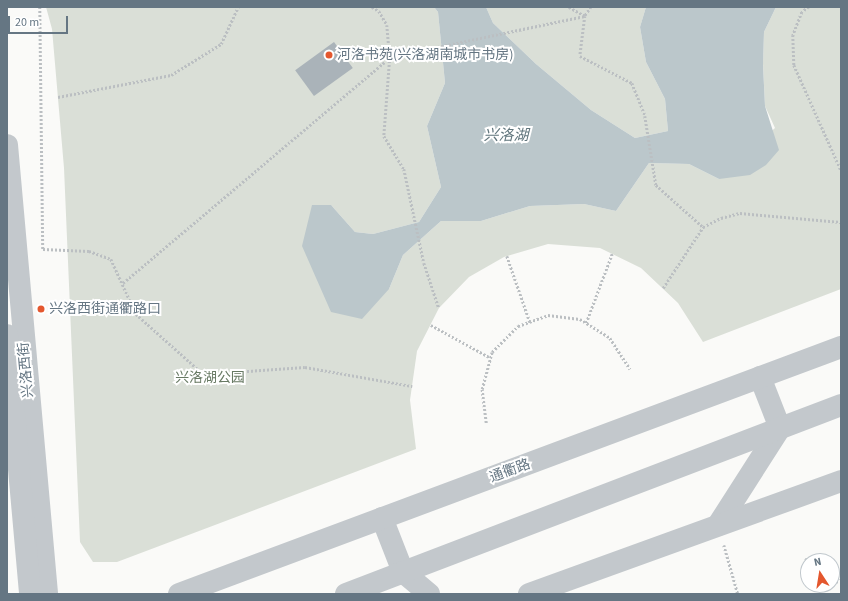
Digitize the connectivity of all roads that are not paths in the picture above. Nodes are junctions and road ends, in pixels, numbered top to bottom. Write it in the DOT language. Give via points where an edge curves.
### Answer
graph roads {
  1 [pos="7,145"];
  2 [pos="7,336"];
  3 [pos="841,347"];
  4 [pos="760,378"];
  5 [pos="841,405"];
  6 [pos="780,428"];
  7 [pos="841,481"];
  8 [pos="382,518"];
  9 [pos="718,525"];
  10 [pos="403,572"];
  11 [pos="30,594"];
  12 [pos="47,594"];
  13 [pos="179,594"];
  14 [pos="346,594"];
  15 [pos="429,594"];
  16 [pos="529,594"];
  1 -- 12 [label="street, 兴洛西街"];
  2 -- 11 [label="street, 兴洛西街"];
  3 -- 4 [label="street, 通衢路"];
  4 -- 6 [label="street"];
  4 -- 8 [label="street, 通衢路"];
  5 -- 6 [label="street"];
  6 -- 9 [label="street"];
  6 -- 10 [label="street"];
  7 -- 9 [label="street"];
  8 -- 10 [label="street"];
  8 -- 13 [label="street, 通衢路"];
  9 -- 16 [label="street"];
  10 -- 14 [label="street"];
  10 -- 15 [label="street"];
}
